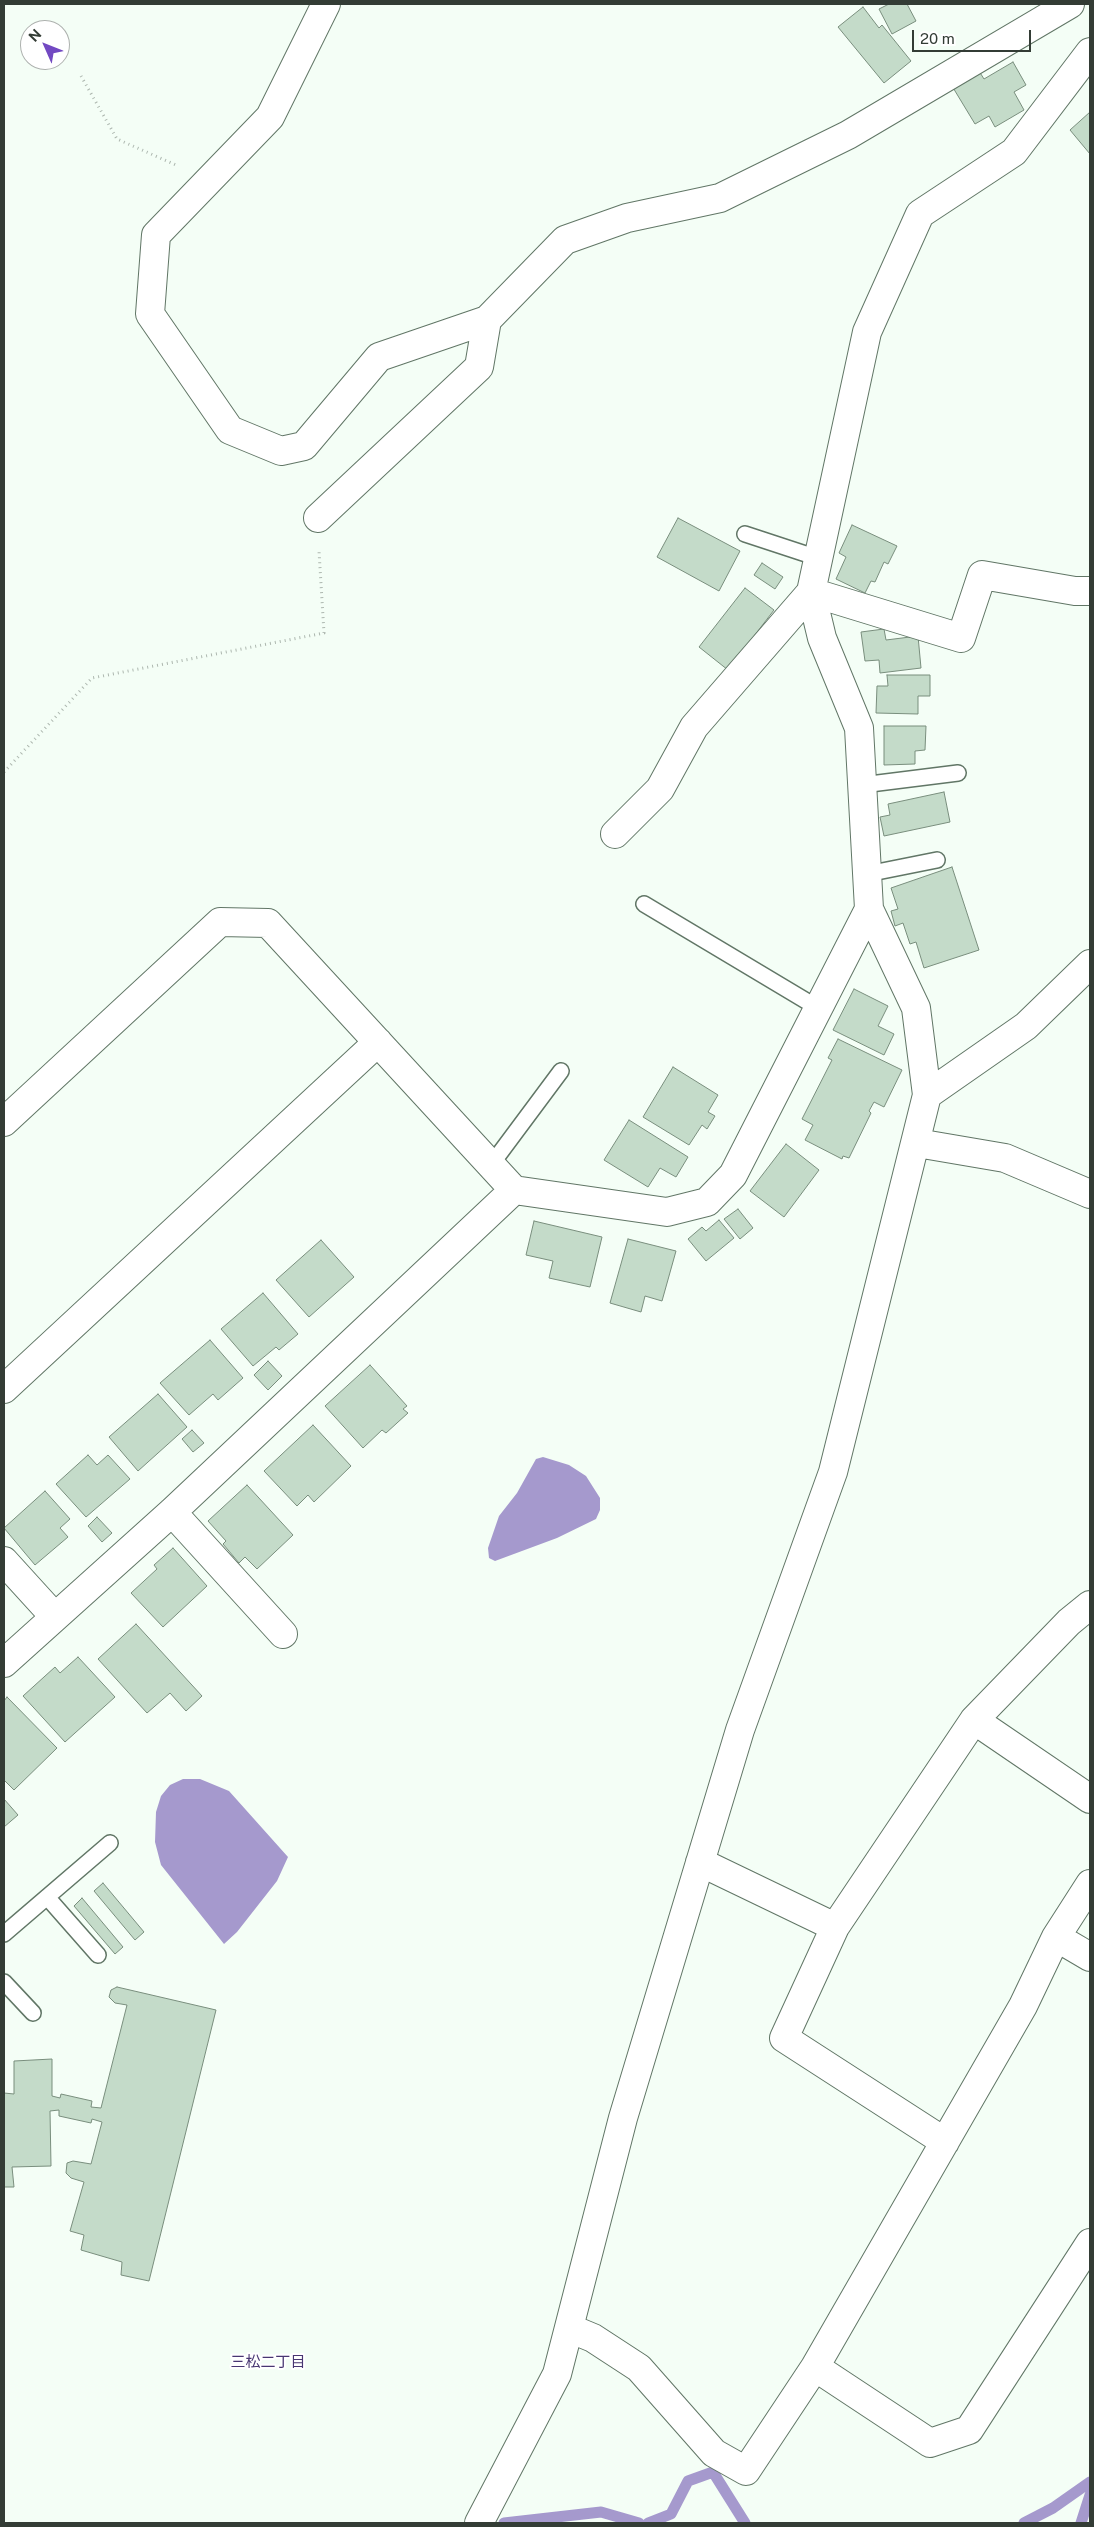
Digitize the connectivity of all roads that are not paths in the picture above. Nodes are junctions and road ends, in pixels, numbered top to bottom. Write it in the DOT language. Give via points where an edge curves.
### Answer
graph roads {
  1 [pos="326,4"];
  2 [pos="1070,4"];
  3 [pos="1090,52"];
  4 [pos="487,320"];
  5 [pos="318,518"];
  6 [pos="745,534"];
  7 [pos="818,558"];
  8 [pos="811,592"];
  9 [pos="1090,592"];
  10 [pos="958,773"];
  11 [pos="862,785"];
  12 [pos="614,834"];
  13 [pos="937,860"];
  14 [pos="867,874"];
  15 [pos="644,904"];
  16 [pos="869,909"];
  17 [pos="1090,964"];
  18 [pos="818,1008"];
  19 [pos="378,1042"];
  20 [pos="561,1071"];
  21 [pos="927,1095"];
  22 [pos="4,1122"];
  23 [pos="917,1143"];
  24 [pos="491,1165"];
  25 [pos="514,1190"];
  26 [pos="1090,1194"];
  27 [pos="4,1389"];
  28 [pos="172,1512"];
  29 [pos="4,1561"];
  30 [pos="1090,1605"];
  31 [pos="54,1616"];
  32 [pos="283,1634"];
  33 [pos="4,1663"];
  34 [pos="974,1720"];
  35 [pos="1090,1799"];
  36 [pos="110,1843"];
  37 [pos="700,1862"];
  38 [pos="1090,1884"];
  39 [pos="47,1897"];
  40 [pos="835,1927"];
  41 [pos="4,1934"];
  42 [pos="1056,1937"];
  43 [pos="98,1956"];
  44 [pos="1090,1957"];
  45 [pos="4,1982"];
  46 [pos="32,2013"];
  47 [pos="945,2142"];
  48 [pos="1090,2243"];
  49 [pos="569,2328"];
  50 [pos="815,2368"];
  51 [pos="479,2523"];
  1 -- 4 [label="street" via="270,117 156,235 150,314 230,430 281,451 304,446 378,357"];
  2 -- 4 [label="street" via="848,136 720,198 627,218 565,240"];
  3 -- 7 [label="street" via="1014,152 920,214 867,332"];
  4 -- 5 [label="street" via="479,367"];
  6 -- 7 [label="lane"];
  7 -- 8 [label="street"];
  8 -- 9 [label="street" via="962,638 982,575"];
  8 -- 11 [label="street" via="822,638 859,728"];
  8 -- 12 [label="street" via="694,727 660,789"];
  10 -- 11 [label="lane"];
  11 -- 14 [label="street"];
  13 -- 14 [label="lane"];
  14 -- 16 [label="street"];
  15 -- 18 [label="lane"];
  16 -- 18 [label="street"];
  16 -- 21 [label="street" via="916,1008"];
  17 -- 21 [label="street" via="1026,1026"];
  18 -- 25 [label="street" via="733,1175 707,1202 667,1212"];
  19 -- 22 [label="street" via="268,924 220,922"];
  19 -- 24 [label="street"];
  19 -- 27 [label="street"];
  20 -- 24 [label="lane"];
  21 -- 23 [label="street"];
  23 -- 26 [label="street" via="1005,1158"];
  23 -- 37 [label="street" via="832,1472 740,1730"];
  24 -- 25 [label="street"];
  25 -- 28 [label="street"];
  28 -- 31 [label="street"];
  28 -- 32 [label="street"];
  29 -- 31 [label="street"];
  30 -- 34 [label="street" via="1069,1622"];
  31 -- 33 [label="street"];
  34 -- 35 [label="street"];
  34 -- 40 [label="street"];
  36 -- 39 [label="lane"];
  37 -- 40 [label="street"];
  37 -- 49 [label="street" via="622,2118"];
  38 -- 42 [label="street"];
  39 -- 41 [label="lane"];
  39 -- 43 [label="lane"];
  40 -- 47 [label="street" via="784,2038"];
  42 -- 44 [label="street"];
  42 -- 47 [label="street" via="1023,2006"];
  45 -- 46 [label="lane"];
  47 -- 50 [label="street"];
  48 -- 50 [label="street" via="969,2430 930,2443"];
  49 -- 50 [label="street" via="593,2338 639,2368 714,2453 746,2471"];
  49 -- 51 [label="street" via="557,2374"];
}
